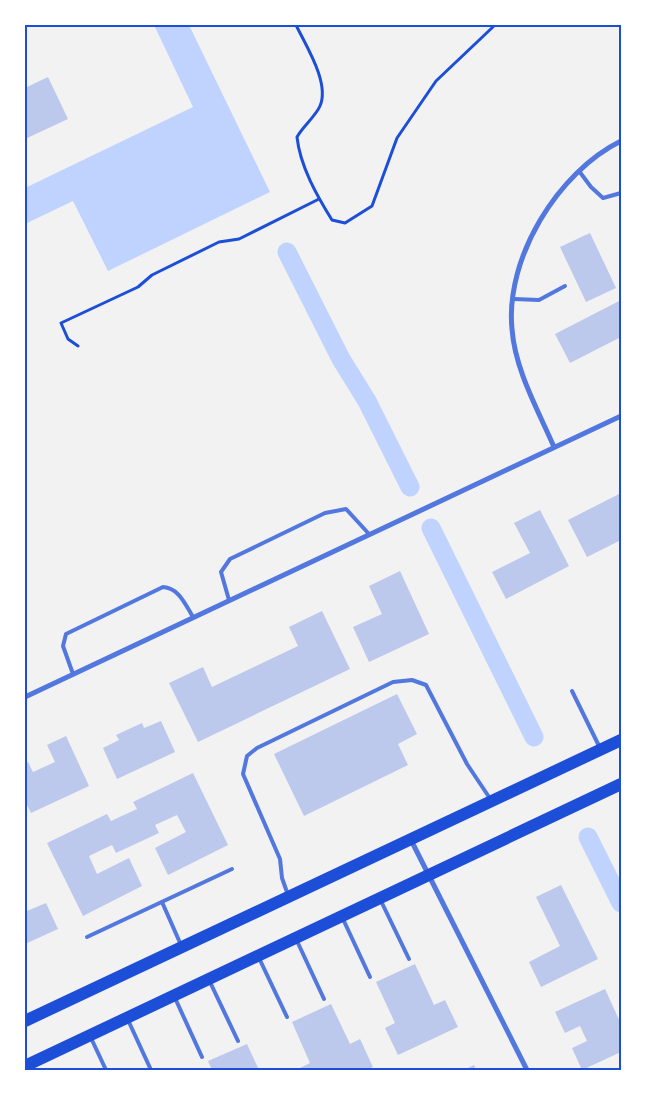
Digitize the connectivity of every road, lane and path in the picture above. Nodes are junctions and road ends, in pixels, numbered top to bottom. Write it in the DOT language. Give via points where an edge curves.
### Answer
graph roads {
  1 [pos="296,25"];
  2 [pos="495,25"];
  3 [pos="621,141"];
  4 [pos="579,171"];
  5 [pos="621,193"];
  6 [pos="319,200"];
  7 [pos="565,286"];
  8 [pos="514,299"];
  9 [pos="78,346"];
  10 [pos="621,416"];
  11 [pos="554,447"];
  12 [pos="369,534"];
  13 [pos="229,600"];
  14 [pos="193,617"];
  15 [pos="73,674"];
  16 [pos="572,691"];
  17 [pos="25,697"];
  18 [pos="621,740"];
  19 [pos="601,750"];
  20 [pos="621,784"];
  21 [pos="492,801"];
  22 [pos="411,839"];
  23 [pos="232,869"];
  24 [pos="429,876"];
  25 [pos="288,897"];
  26 [pos="380,899"];
  27 [pos="162,902"];
  28 [pos="342,917"];
  29 [pos="87,937"];
  30 [pos="296,939"];
  31 [pos="182,948"];
  32 [pos="258,956"];
  33 [pos="409,959"];
  34 [pos="370,977"];
  35 [pos="209,980"];
  36 [pos="174,996"];
  37 [pos="324,999"];
  38 [pos="287,1017"];
  39 [pos="127,1018"];
  40 [pos="25,1021"];
  41 [pos="90,1036"];
  42 [pos="238,1041"];
  43 [pos="202,1057"];
  44 [pos="25,1066"];
  45 [pos="106,1070"];
  46 [pos="151,1070"];
  47 [pos="527,1070"];
  1 -- 6 [label="path" via="322,85 320,108 297,137 298,148"];
  2 -- 6 [label="path" via="436,81 397,138 372,206 345,223 332,220"];
  3 -- 4 [label="street"];
  4 -- 5 [label="lane" via="603,198"];
  4 -- 8 [label="street" via="552,200 536,227 521,264"];
  6 -- 9 [label="path" via="239,239 219,242 152,275 138,287 61,322 68,339"];
  7 -- 8 [label="lane" via="539,300"];
  8 -- 11 [label="street" via="511,329 520,365"];
  10 -- 11 [label="street"];
  11 -- 12 [label="street"];
  12 -- 13 [label="street"];
  12 -- 13 [label="lane" via="346,509 325,513 230,559 221,572"];
  13 -- 14 [label="street"];
  14 -- 15 [label="street"];
  14 -- 15 [label="lane" via="178,593 163,587 154,591 66,634 64,646"];
  15 -- 17 [label="street"];
  16 -- 19 [label="lane"];
  18 -- 19 [label="main road"];
  19 -- 21 [label="main road"];
  20 -- 24 [label="main road"];
  21 -- 22 [label="main road"];
  21 -- 25 [label="lane" via="467,764 426,685 412,680 393,682 257,748 247,756 243,774 280,860"];
  22 -- 24 [label="street"];
  22 -- 25 [label="main road"];
  23 -- 27 [label="lane"];
  24 -- 26 [label="main road"];
  24 -- 47 [label="street"];
  25 -- 31 [label="main road"];
  26 -- 28 [label="main road"];
  26 -- 33 [label="lane"];
  27 -- 29 [label="lane"];
  27 -- 31 [label="lane"];
  28 -- 30 [label="main road"];
  28 -- 34 [label="lane"];
  30 -- 32 [label="main road"];
  30 -- 37 [label="lane"];
  31 -- 40 [label="main road"];
  32 -- 35 [label="main road"];
  32 -- 38 [label="lane"];
  35 -- 36 [label="main road"];
  35 -- 42 [label="lane"];
  36 -- 39 [label="main road"];
  36 -- 43 [label="lane"];
  39 -- 41 [label="main road"];
  39 -- 46 [label="lane"];
  41 -- 44 [label="main road"];
  41 -- 45 [label="lane"];
}
